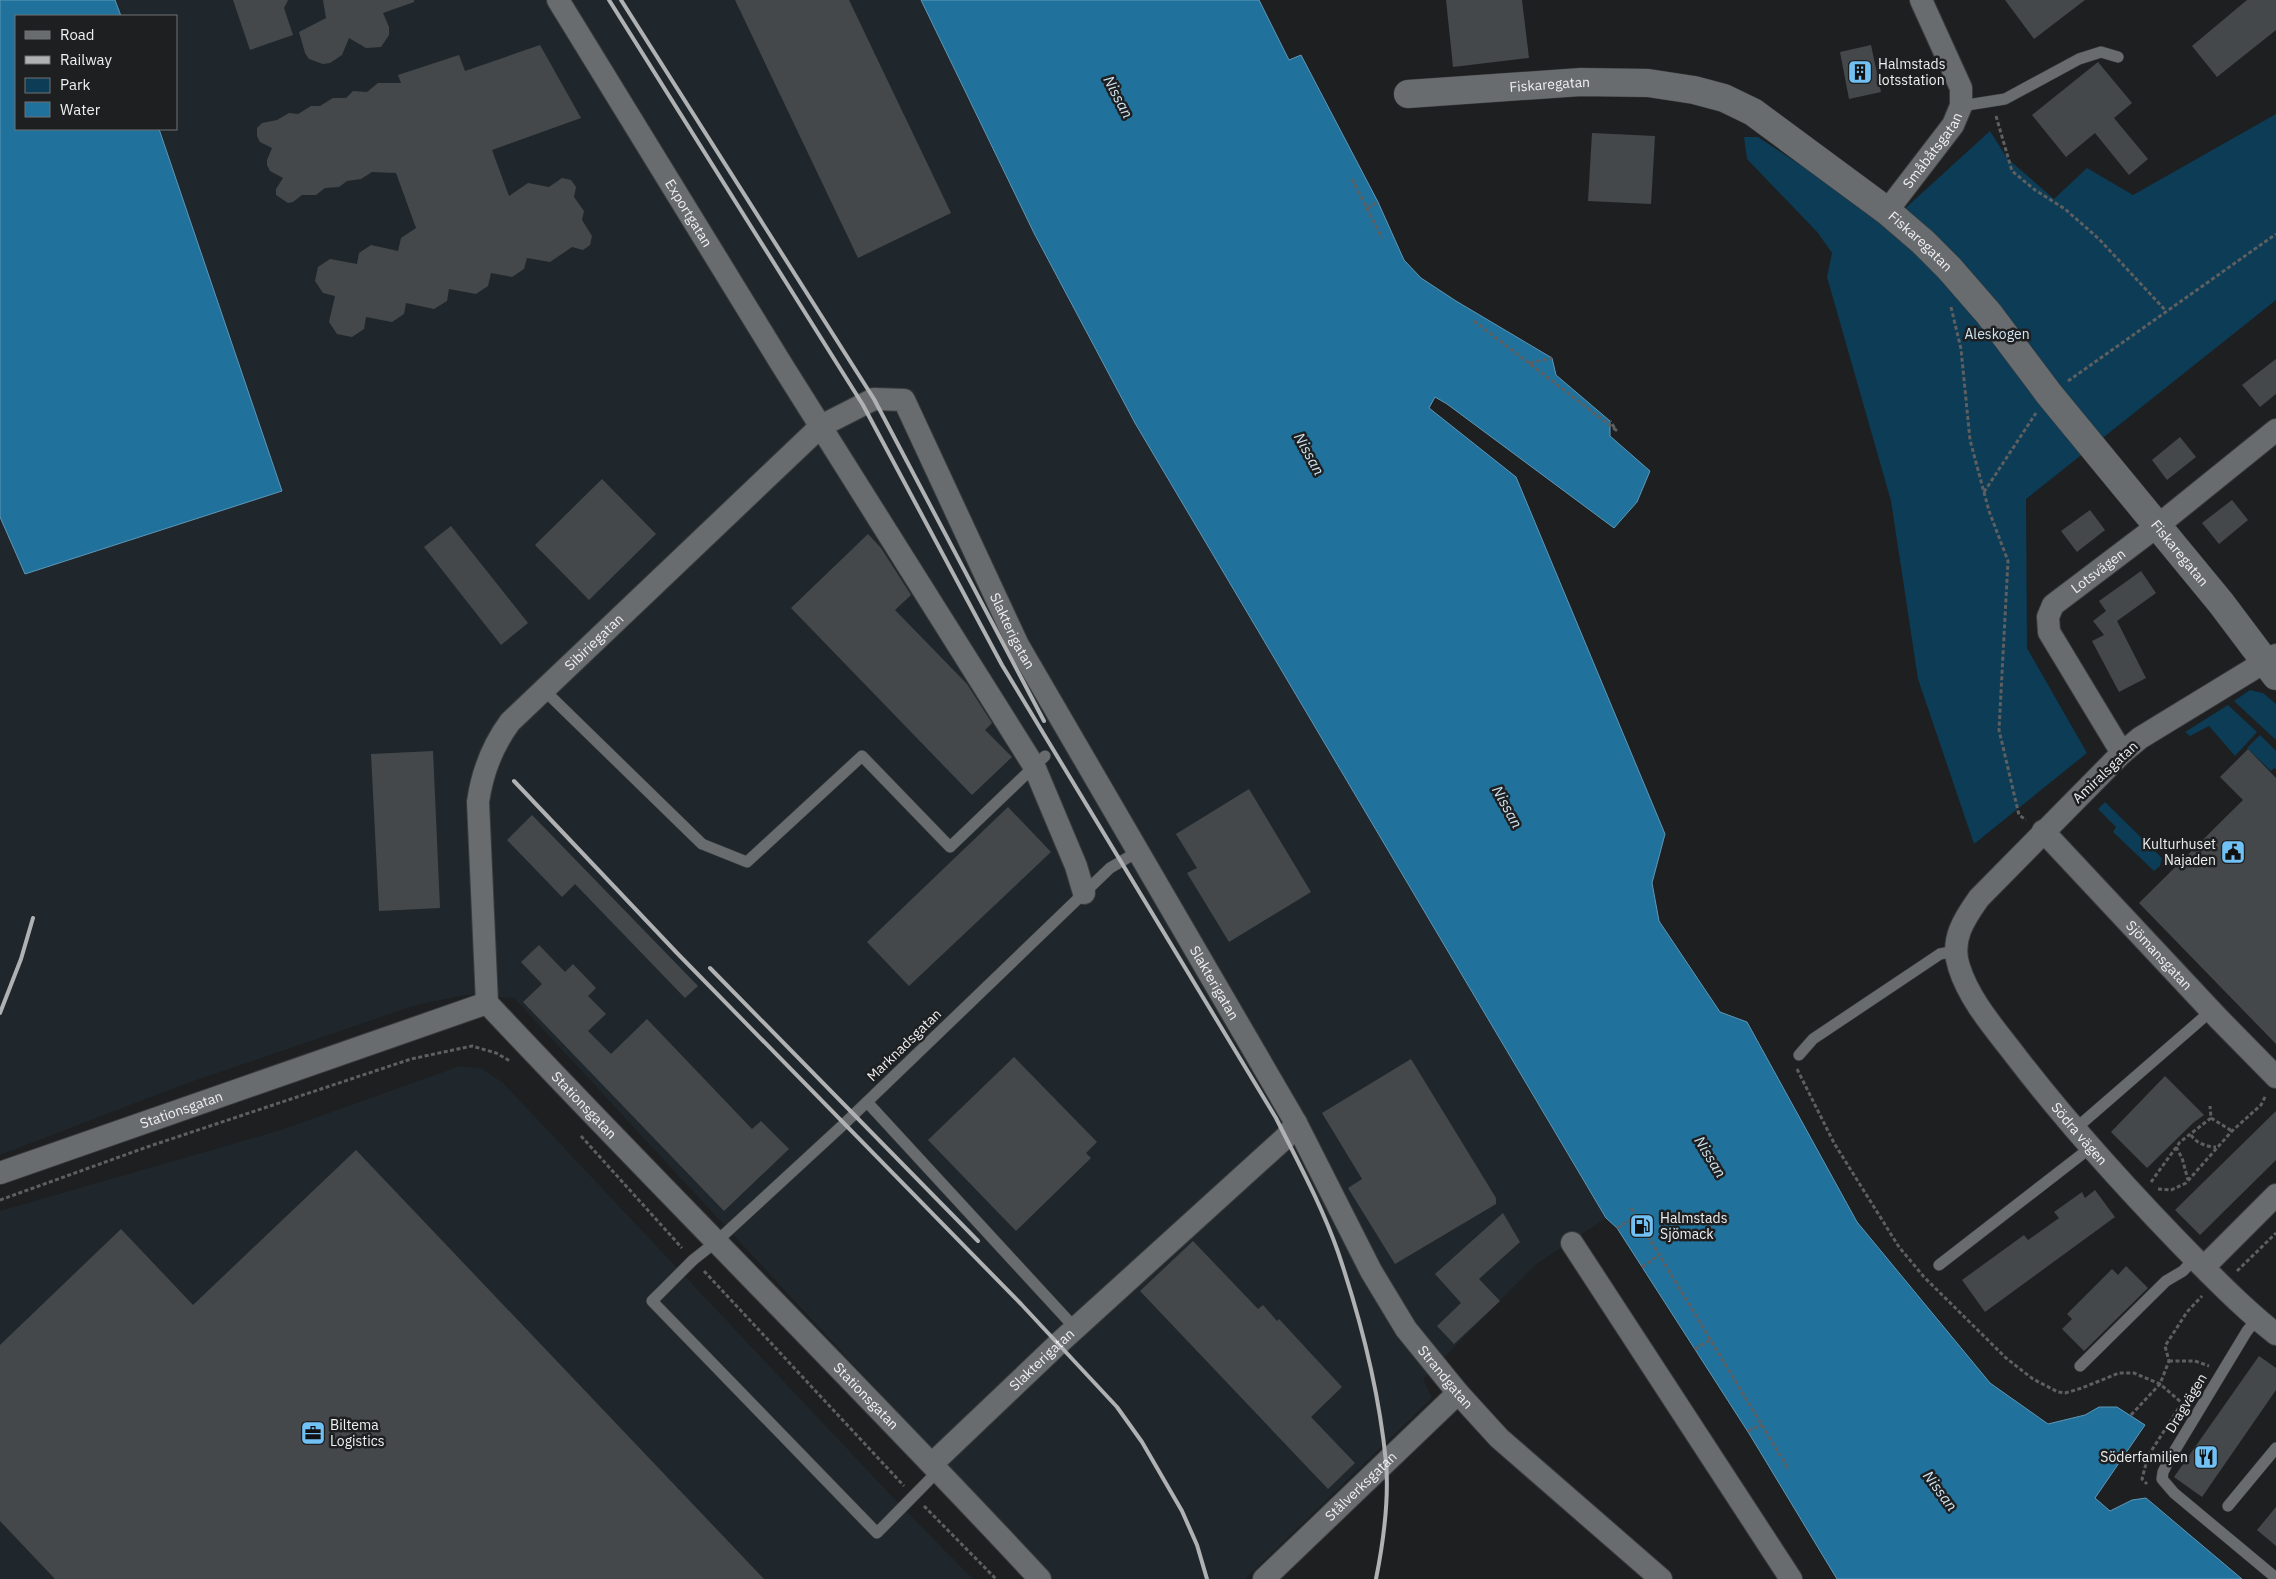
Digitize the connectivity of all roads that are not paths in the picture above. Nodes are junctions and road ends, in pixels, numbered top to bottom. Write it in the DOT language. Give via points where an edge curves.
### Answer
graph roads {
  1 [pos="558,0"];
  2 [pos="1921,0"];
  3 [pos="2118,58"];
  4 [pos="1408,94"];
  5 [pos="1962,106"];
  6 [pos="1887,211"];
  7 [pos="904,400"];
  8 [pos="821,426"];
  9 [pos="2276,430"];
  10 [pos="2156,527"];
  11 [pos="2272,664"];
  12 [pos="545,691"];
  13 [pos="2122,753"];
  14 [pos="1040,761"];
  15 [pos="2043,831"];
  16 [pos="1139,851"];
  17 [pos="1084,893"];
  18 [pos="1979,898"];
  19 [pos="1956,951"];
  20 [pos="487,1003"];
  21 [pos="2211,1011"];
  22 [pos="1799,1055"];
  23 [pos="2276,1077"];
  24 [pos="867,1102"];
  25 [pos="1296,1123"];
  26 [pos="2074,1130"];
  27 [pos="2090,1148"];
  28 [pos="0,1172"];
  29 [pos="2276,1195"];
  30 [pos="717,1241"];
  31 [pos="1572,1243"];
  32 [pos="2199,1263"];
  33 [pos="1939,1265"];
  34 [pos="2256,1319"];
  35 [pos="1075,1328"];
  36 [pos="2276,1334"];
  37 [pos="2080,1366"];
  38 [pos="1458,1393"];
  39 [pos="2276,1448"];
  40 [pos="936,1467"];
  41 [pos="2228,1506"];
  42 [pos="2276,1578"];
  43 [pos="1040,1579"];
  44 [pos="1264,1579"];
  45 [pos="1661,1579"];
  46 [pos="1791,1579"];
  1 -- 8 [label="street, Exportgatan"];
  2 -- 5 [label="street, Småbåtsgatan" via="1961,88"];
  3 -- 5 [label="lane" via="2101,52 2079,58 2005,99"];
  4 -- 6 [label="street, Fiskaregatan" via="1581,82 1648,83 1694,90 1724,98 1753,112"];
  5 -- 6 [label="street, Småbåtsgatan" via="1953,125"];
  6 -- 10 [label="street, Fiskaregatan" via="1923,242 1989,314"];
  7 -- 8 [label="street, Sibiriegatan" via="874,399"];
  7 -- 16 [label="street, Slakterigatan" via="1018,645"];
  8 -- 12 [label="street, Sibiriegatan"];
  8 -- 14 [label="street, Exportgatan"];
  9 -- 10 [label="street, Lotsvägen"];
  10 -- 11 [label="street, Fiskaregatan"];
  10 -- 13 [label="street, Lotsvägen" via="2053,605 2048,617 2049,632"];
  11 -- 13 [label="street, Amiralsgatan" via="2140,738"];
  12 -- 14 [label="lane" via="702,844 748,862 862,756 950,847"];
  12 -- 20 [label="street, Sibiriegatan" via="500,735 481,782 478,819"];
  13 -- 15 [label="street, Amiralsgatan"];
  14 -- 17 [label="street, Exportgatan"];
  15 -- 18 [label="street, Amiralsgatan"];
  15 -- 21 [label="street, Sjömansgatan"];
  16 -- 17 [label="lane, Marknadsgatan" via="1110,868"];
  16 -- 25 [label="street, Slakterigatan"];
  17 -- 24 [label="lane, Marknadsgatan"];
  18 -- 19 [label="street, Södra vägen" via="1964,919"];
  19 -- 22 [label="lane" via="1932,959 1813,1039"];
  19 -- 26 [label="street, Södra vägen" via="1958,966 1979,1006"];
  20 -- 28 [label="street, Stationsgatan"];
  20 -- 30 [label="street, Stationsgatan"];
  21 -- 23 [label="street, Sjömansgatan"];
  21 -- 26 [label="lane"];
  24 -- 30 [label="lane, Marknadsgatan"];
  24 -- 35 [label="lane"];
  25 -- 35 [label="street, Slakterigatan" via="1286,1138"];
  25 -- 38 [label="street, Strandgatan" via="1371,1271 1406,1329"];
  26 -- 27 [label="street, Södra vägen"];
  27 -- 32 [label="street, Södra vägen"];
  27 -- 33 [label="lane"];
  29 -- 32 [label="street"];
  30 -- 40 [label="street, Stationsgatan" via="757,1286"];
  30 -- 40 [label="lane, Marknadsgatan" via="652,1300 877,1533 914,1496"];
  31 -- 46 [label="street"];
  32 -- 34 [label="street, Södra vägen" via="2214,1289"];
  32 -- 37 [label="lane" via="2166,1281"];
  34 -- 36 [label="street, Södra vägen"];
  34 -- 42 [label="lane, Dragvägen" via="2169,1460 2162,1479 2174,1494"];
  35 -- 40 [label="street, Slakterigatan"];
  38 -- 44 [label="street, Stålverksgatan"];
  38 -- 45 [label="street, Strandgatan" via="1499,1438"];
  39 -- 41 [label="lane"];
  40 -- 43 [label="street, Stationsgatan"];
}
